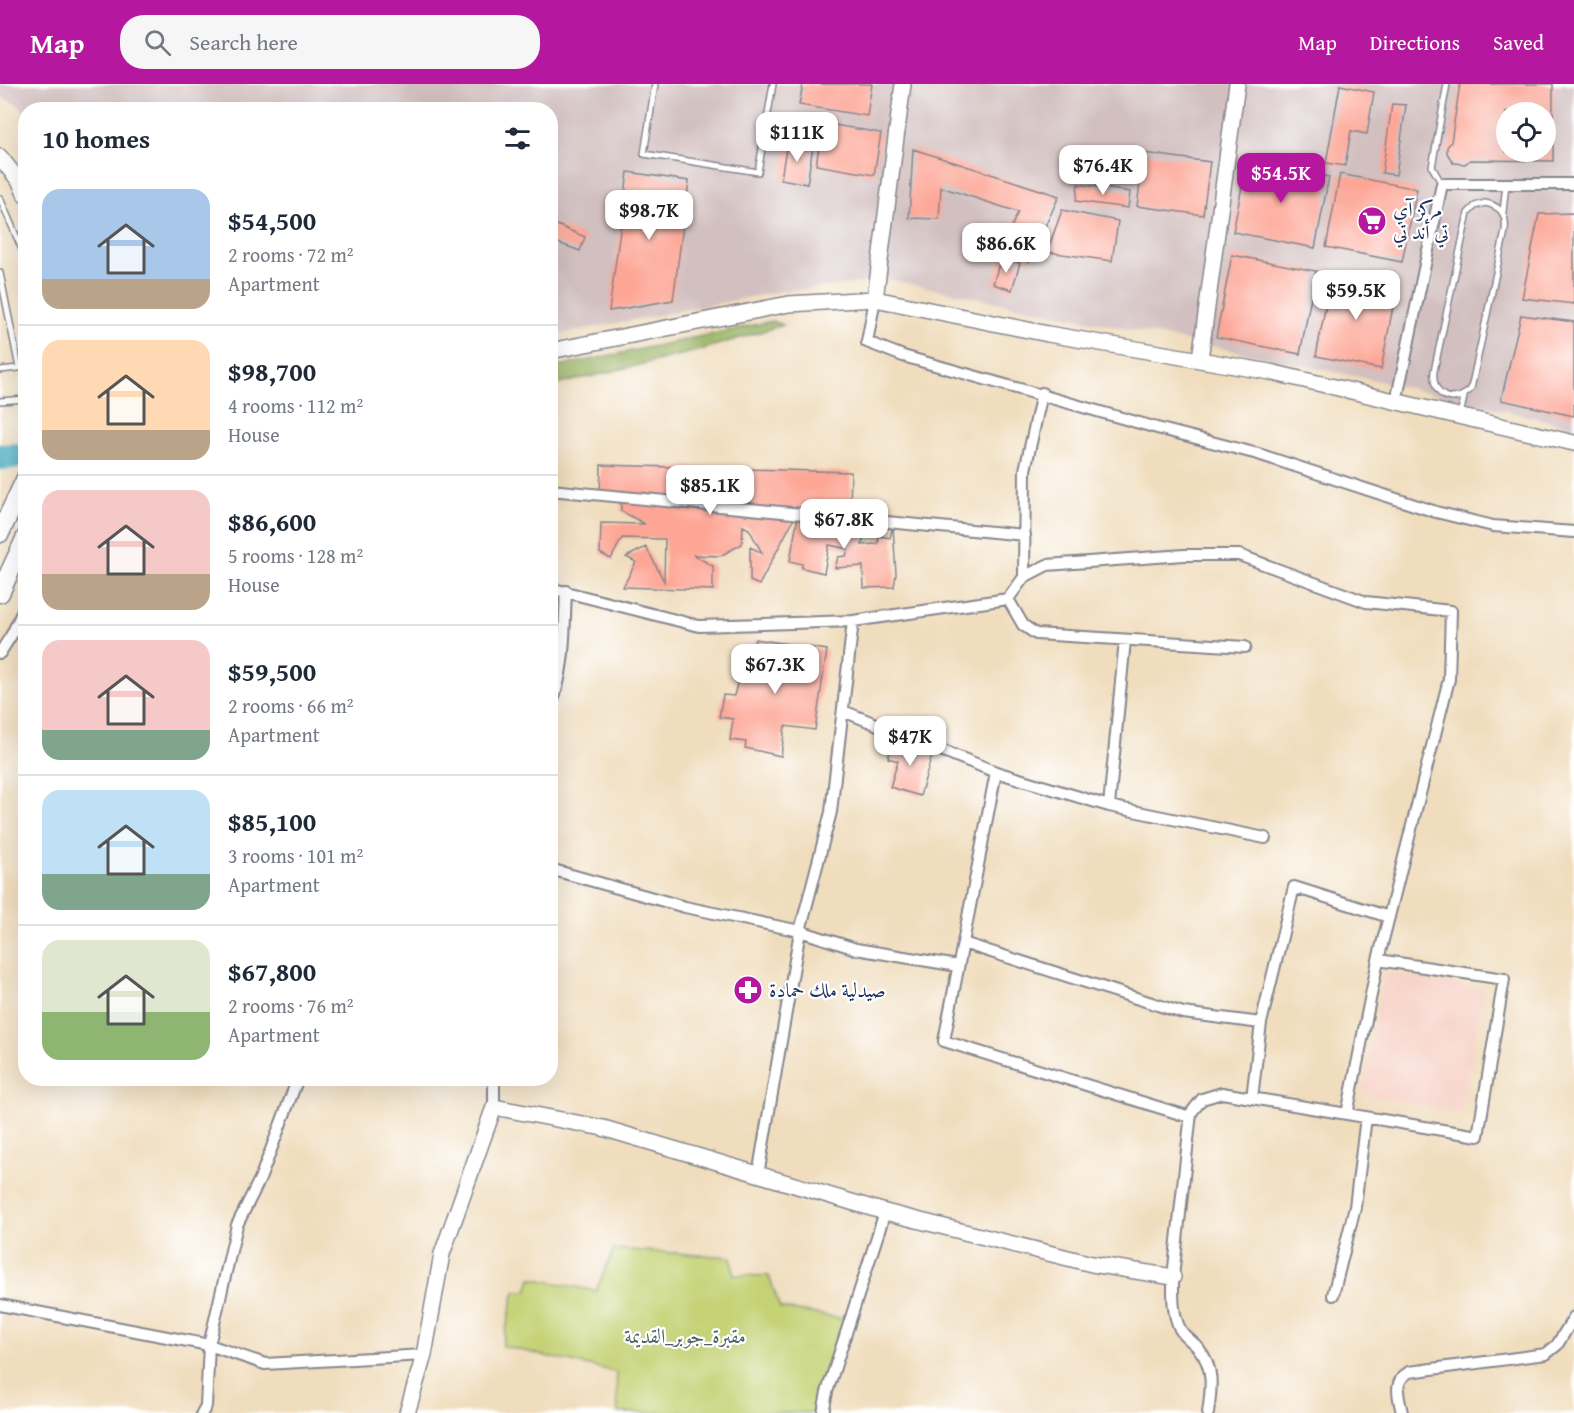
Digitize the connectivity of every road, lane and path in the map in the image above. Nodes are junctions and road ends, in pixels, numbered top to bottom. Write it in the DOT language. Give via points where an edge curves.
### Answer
graph roads {
  1 [pos="656,84"];
  2 [pos="772,84"];
  3 [pos="903,84"];
  4 [pos="1237,84"];
  5 [pos="1447,84"];
  6 [pos="0,157"];
  7 [pos="18,180"];
  8 [pos="1442,184"];
  9 [pos="1506,184"];
  10 [pos="1574,184"];
  11 [pos="0,198"];
  12 [pos="1503,212"];
  13 [pos="18,240"];
  14 [pos="0,273"];
  15 [pos="875,299"];
  16 [pos="558,349"];
  17 [pos="18,351"];
  18 [pos="1200,359"];
  19 [pos="18,368"];
  20 [pos="0,370"];
  21 [pos="1042,393"];
  22 [pos="1464,397"];
  23 [pos="18,400"];
  24 [pos="0,401"];
  25 [pos="1396,402"];
  26 [pos="1460,417"];
  27 [pos="1574,443"];
  28 [pos="558,491"];
  29 [pos="18,495"];
  30 [pos="1574,532"];
  31 [pos="0,533"];
  32 [pos="1025,535"];
  33 [pos="18,554"];
  34 [pos="1024,577"];
  35 [pos="558,590"];
  36 [pos="566,591"];
  37 [pos="0,592"];
  38 [pos="1008,599"];
  39 [pos="18,621"];
  40 [pos="853,621"];
  41 [pos="1125,640"];
  42 [pos="1245,647"];
  43 [pos="0,652"];
  44 [pos="558,676"];
  45 [pos="843,711"];
  46 [pos="996,772"];
  47 [pos="1109,806"];
  48 [pos="1265,838"];
  49 [pos="558,871"];
  50 [pos="1389,917"];
  51 [pos="800,931"];
  52 [pos="963,943"];
  53 [pos="1378,960"];
  54 [pos="958,966"];
  55 [pos="1261,1023"];
  56 [pos="295,1086"];
  57 [pos="494,1086"];
  58 [pos="1252,1098"];
  59 [pos="494,1107"];
  60 [pos="1347,1114"];
  61 [pos="1190,1117"];
  62 [pos="1366,1117"];
  63 [pos="758,1175"];
  64 [pos="885,1212"];
  65 [pos="1173,1277"];
  66 [pos="1333,1295"];
  67 [pos="0,1305"];
  68 [pos="1574,1317"];
  69 [pos="209,1345"];
  70 [pos="424,1355"];
  71 [pos="202,1413"];
  72 [pos="407,1413"];
  73 [pos="823,1413"];
  74 [pos="1208,1413"];
  75 [pos="1402,1413"];
  1 -- 2 [label="lane" via="644,154 758,172"];
  3 -- 15 [label="street"];
  4 -- 18 [label="street"];
  5 -- 8 [label="lane" via="1432,167"];
  6 -- 7 [label="street"];
  8 -- 9 [label="street"];
  8 -- 25 [label="street"];
  9 -- 10 [label="street"];
  9 -- 12 [label="lane"];
  11 -- 13 [label="lane"];
  12 -- 22 [label="lane" via="1505,231 1489,311 1472,389"];
  12 -- 22 [label="lane" via="1485,203 1475,206 1465,223 1433,381 1436,391 1444,397"];
  14 -- 17 [label="lane"];
  15 -- 16 [label="street" via="789,304"];
  15 -- 18 [label="street" via="1048,334"];
  15 -- 21 [label="street" via="867,342 903,356"];
  18 -- 25 [label="street"];
  19 -- 20 [label="lane"];
  21 -- 30 [label="street" via="1157,429 1258,454 1436,512 1493,526"];
  21 -- 32 [label="street" via="1025,470"];
  22 -- 26 [label="lane"];
  23 -- 24 [label="lane"];
  25 -- 26 [label="street"];
  26 -- 27 [label="street"];
  28 -- 32 [label="street"];
  29 -- 31 [label="main road"];
  32 -- 34 [label="street"];
  33 -- 37 [label="main road"];
  34 -- 38 [label="street"];
  34 -- 50 [label="street" via="1047,565 1239,555 1366,602 1452,611 1449,679"];
  35 -- 36 [label="street"];
  36 -- 40 [label="street" via="699,626"];
  36 -- 44 [label="street"];
  38 -- 40 [label="street"];
  38 -- 41 [label="street" via="1023,625 1036,634"];
  39 -- 43 [label="street"];
  40 -- 45 [label="street"];
  41 -- 42 [label="street"];
  41 -- 47 [label="street"];
  45 -- 46 [label="street"];
  45 -- 51 [label="street" via="831,812"];
  46 -- 47 [label="street"];
  46 -- 52 [label="street"];
  47 -- 48 [label="street"];
  49 -- 51 [label="street" via="685,907"];
  50 -- 53 [label="street"];
  50 -- 55 [label="street" via="1294,888"];
  51 -- 54 [label="street" via="856,949"];
  51 -- 63 [label="street"];
  52 -- 54 [label="street"];
  52 -- 55 [label="street" via="1183,1013"];
  53 -- 60 [label="street"];
  53 -- 62 [label="street" via="1504,980 1478,1136"];
  54 -- 61 [label="street" via="944,1041"];
  55 -- 58 [label="street"];
  56 -- 69 [label="street" via="260,1179 237,1226"];
  57 -- 59 [label="street"];
  58 -- 60 [label="street"];
  58 -- 61 [label="street" via="1222,1093 1202,1099"];
  59 -- 63 [label="street" via="603,1128"];
  59 -- 70 [label="street" via="442,1254"];
  60 -- 62 [label="street"];
  61 -- 65 [label="street"];
  62 -- 66 [label="street" via="1355,1207"];
  63 -- 64 [label="street"];
  64 -- 65 [label="street" via="1092,1264"];
  64 -- 73 [label="street"];
  65 -- 74 [label="street" via="1173,1305 1180,1330 1201,1351 1208,1365"];
  67 -- 69 [label="street"];
  68 -- 75 [label="street" via="1557,1345 1546,1354 1405,1374 1398,1387"];
  69 -- 70 [label="street" via="265,1364"];
  69 -- 71 [label="street" via="206,1406"];
  70 -- 72 [label="street"];
}
